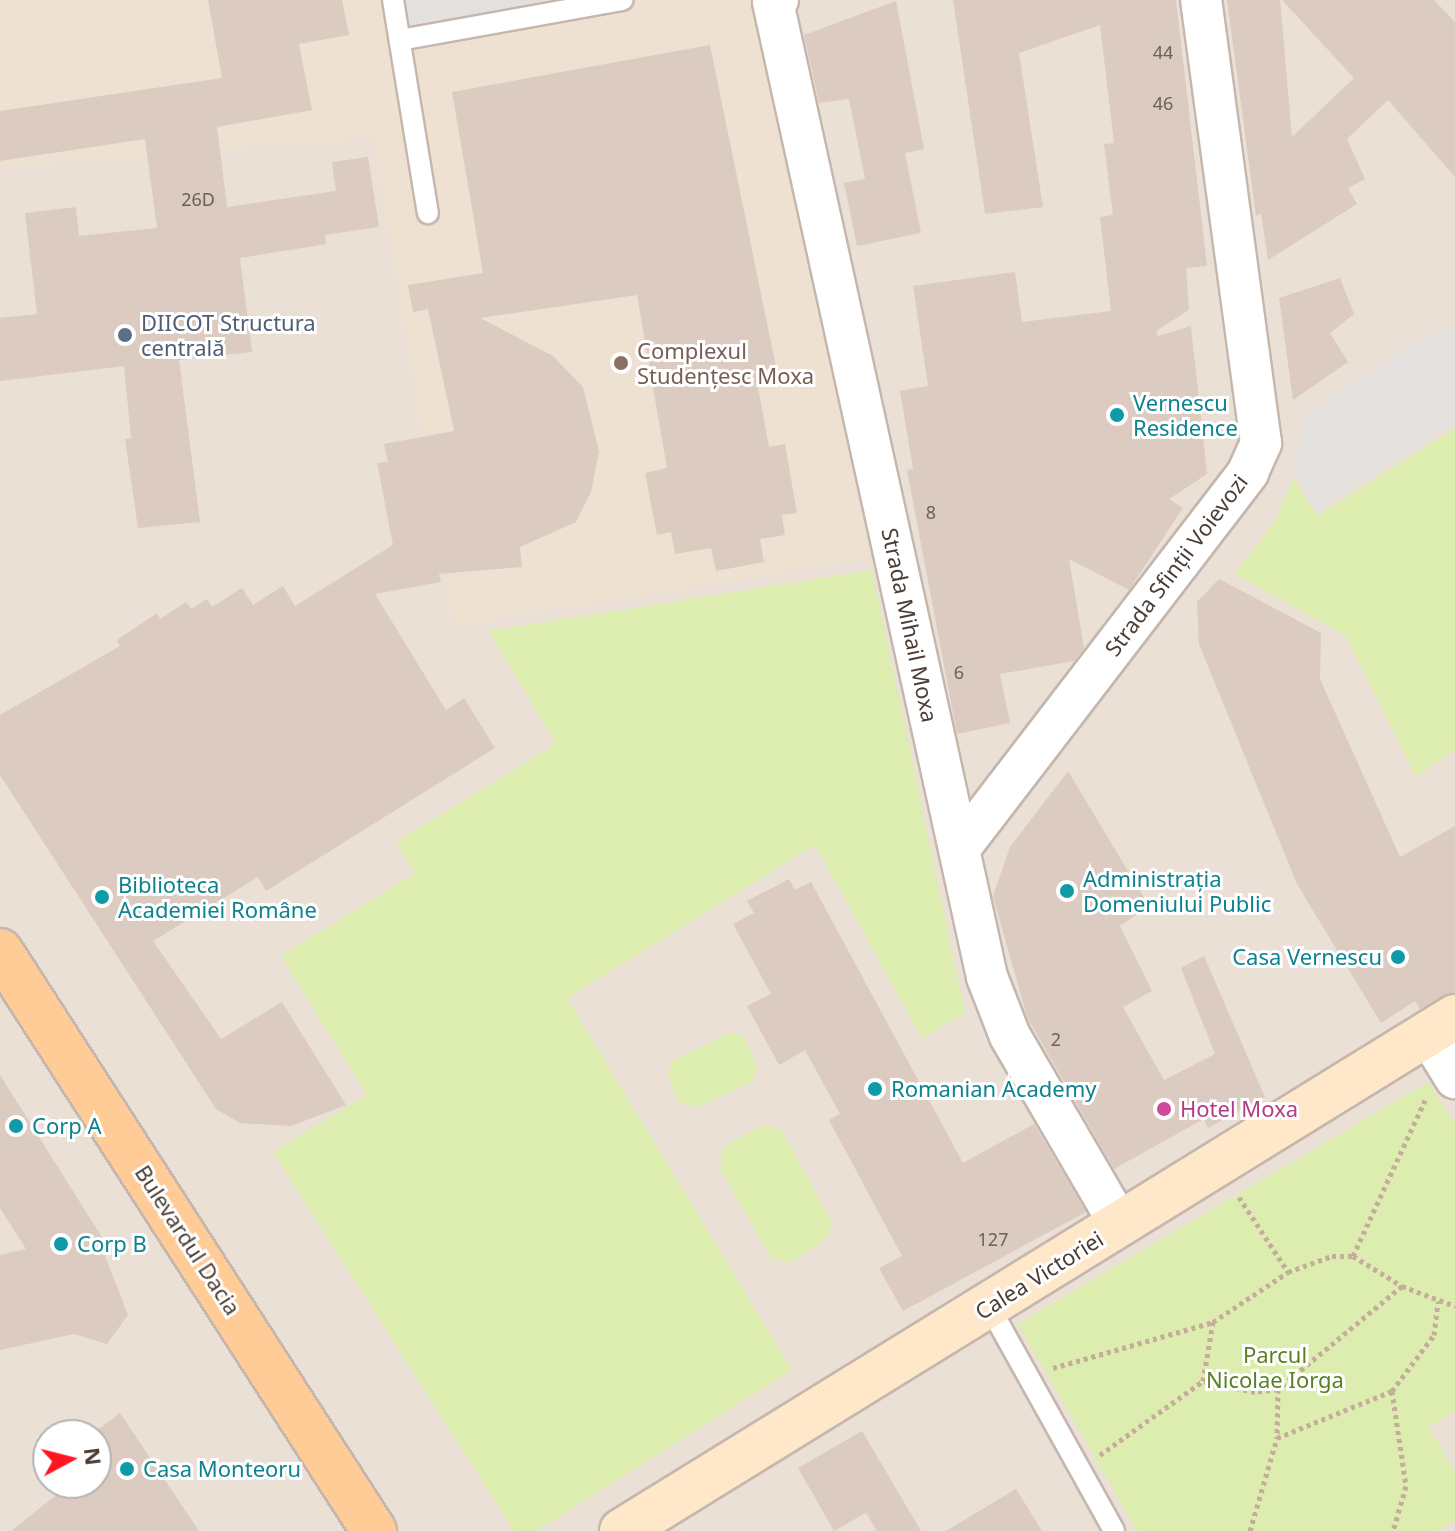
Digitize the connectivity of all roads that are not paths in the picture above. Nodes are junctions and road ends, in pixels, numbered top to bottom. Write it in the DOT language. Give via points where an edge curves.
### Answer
graph roads {
  1 [pos="393,0"];
  2 [pos="622,0"];
  3 [pos="1201,0"];
  4 [pos="772,1"];
  5 [pos="400,40"];
  6 [pos="428,213"];
  7 [pos="960,848"];
  8 [pos="0,951"];
  9 [pos="1442,1026"];
  10 [pos="1453,1075"];
  11 [pos="1120,1225"];
  12 [pos="989,1306"];
  13 [pos="374,1531"];
  14 [pos="622,1531"];
  15 [pos="1114,1531"];
  1 -- 5 [label="lane"];
  2 -- 5 [label="lane"];
  3 -- 7 [label="street, Strada Sfinții Voievozi" via="1261,443 1248,472"];
  4 -- 7 [label="street, Strada Mihail Moxa"];
  5 -- 6 [label="lane"];
  7 -- 11 [label="street, Strada Mihail Moxa" via="996,1008"];
  8 -- 13 [label="main road, Bulevardul Dacia"];
  9 -- 10 [label="street"];
  9 -- 11 [label="main road, Calea Victoriei"];
  11 -- 12 [label="main road, Calea Victoriei"];
  12 -- 14 [label="main road, Calea Victoriei"];
  12 -- 15 [label="lane"];
}
